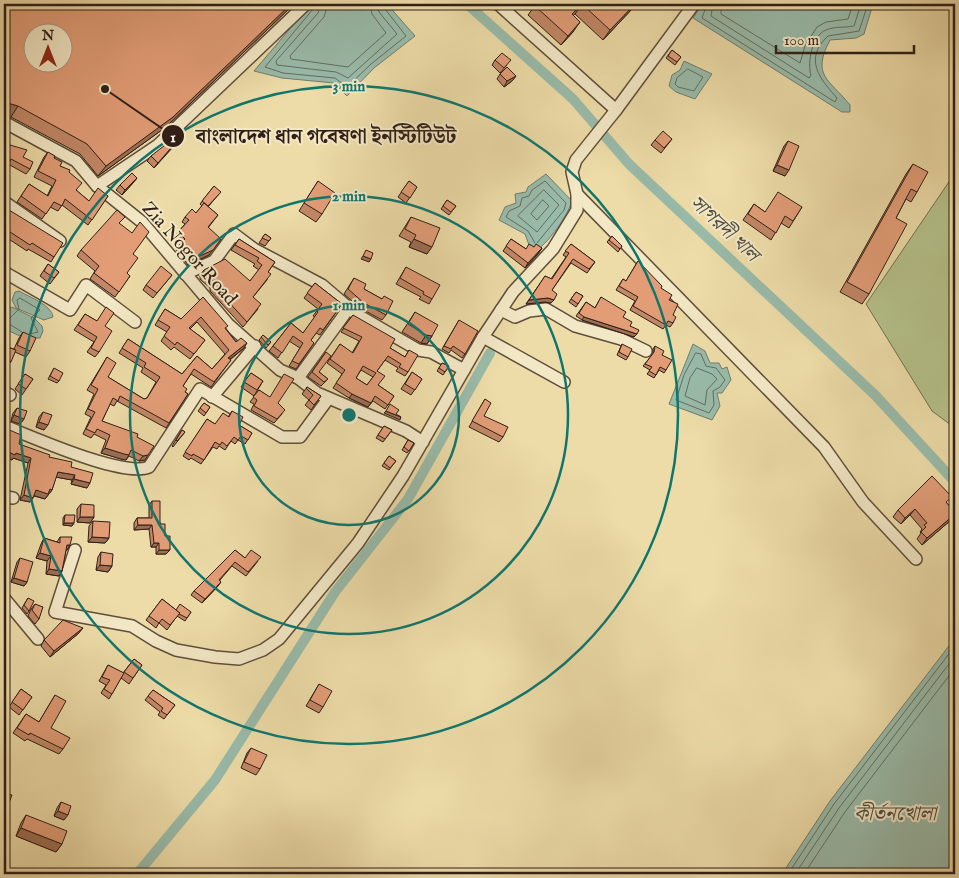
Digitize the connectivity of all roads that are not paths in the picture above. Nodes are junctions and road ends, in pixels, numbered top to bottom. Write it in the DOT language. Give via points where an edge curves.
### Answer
graph roads {
  1 [pos="306,4"];
  2 [pos="498,4"];
  3 [pos="694,4"];
  4 [pos="614,112"];
  5 [pos="4,122"];
  6 [pos="97,186"];
  7 [pos="577,194"];
  8 [pos="4,206"];
  9 [pos="60,241"];
  10 [pos="4,272"];
  11 [pos="185,274"];
  12 [pos="349,308"];
  13 [pos="501,310"];
  14 [pos="135,322"];
  15 [pos="483,337"];
  16 [pos="255,346"];
  17 [pos="646,352"];
  18 [pos="464,370"];
  19 [pos="298,378"];
  20 [pos="564,382"];
  21 [pos="212,397"];
  22 [pos="328,399"];
  23 [pos="4,426"];
  24 [pos="423,442"];
  25 [pos="75,550"];
  26 [pos="916,559"];
  27 [pos="4,598"];
  28 [pos="38,639"];
  1 -- 6 [label="street" via="158,145"];
  2 -- 4 [label="street"];
  3 -- 4 [label="street"];
  4 -- 7 [label="street" via="576,160 572,172"];
  5 -- 6 [label="street, Zia Nogor Road" via="76,162"];
  6 -- 11 [label="street, Zia Nogor Road" via="142,222"];
  7 -- 13 [label="street" via="577,210 553,249 513,292"];
  7 -- 26 [label="street" via="824,447 863,502"];
  8 -- 9 [label="street" via="6,203"];
  10 -- 14 [label="street" via="70,310 86,285"];
  11 -- 12 [label="street" via="214,261 234,234 254,249 322,285"];
  11 -- 16 [label="street, Zia Nogor Road" via="228,324"];
  12 -- 18 [label="street" via="418,350 431,352"];
  12 -- 19 [label="street"];
  13 -- 15 [label="street"];
  13 -- 17 [label="street" via="515,317 546,309 575,326 621,339"];
  15 -- 18 [label="street"];
  15 -- 20 [label="street"];
  16 -- 19 [label="street, Zia Nogor Road" via="280,370"];
  16 -- 21 [label="street"];
  18 -- 24 [label="street"];
  19 -- 22 [label="street, Zia Nogor Road"];
  21 -- 22 [label="street" via="282,438 300,437"];
  21 -- 23 [label="street" via="200,389 149,467 142,470 128,470"];
  22 -- 24 [label="street, Zia Nogor Road" via="406,431"];
  24 -- 25 [label="street" via="358,543 296,618 278,639 263,650 239,659 176,650 132,626 55,612"];
  27 -- 28 [label="street"];
}
